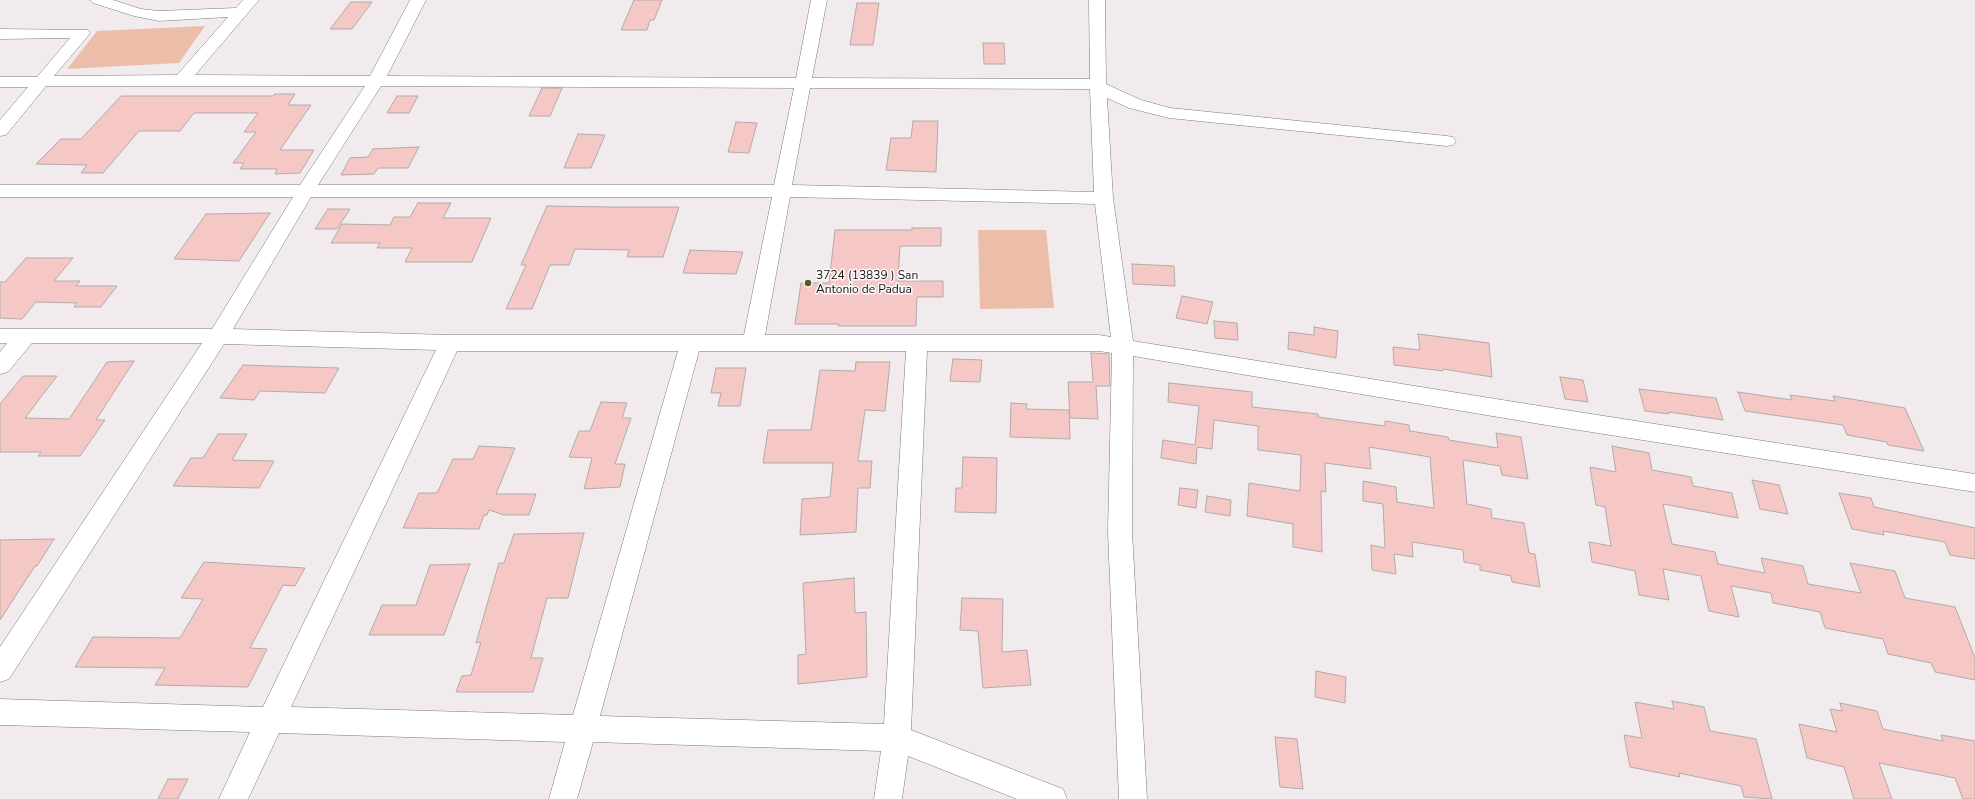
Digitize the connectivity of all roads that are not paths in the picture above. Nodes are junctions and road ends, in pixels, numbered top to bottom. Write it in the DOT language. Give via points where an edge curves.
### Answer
graph roads {
  1 [pos="98,0"];
  2 [pos="251,0"];
  3 [pos="418,0"];
  4 [pos="819,0"];
  5 [pos="1097,0"];
  6 [pos="241,12"];
  7 [pos="0,34"];
  8 [pos="182,80"];
  9 [pos="42,81"];
  10 [pos="376,81"];
  11 [pos="0,82"];
  12 [pos="804,82"];
  13 [pos="1098,85"];
  14 [pos="0,131"];
  15 [pos="1447,141"];
  16 [pos="0,191"];
  17 [pos="783,191"];
  18 [pos="305,192"];
  19 [pos="1104,198"];
  20 [pos="0,336"];
  21 [pos="26,336"];
  22 [pos="218,336"];
  23 [pos="691,342"];
  24 [pos="753,342"];
  25 [pos="918,342"];
  26 [pos="450,343"];
  27 [pos="1122,347"];
  28 [pos="0,366"];
  29 [pos="1975,483"];
  30 [pos="0,670"];
  31 [pos="0,712"];
  32 [pos="270,720"];
  33 [pos="584,729"];
  34 [pos="897,738"];
  35 [pos="233,799"];
  36 [pos="563,799"];
  37 [pos="888,799"];
  38 [pos="1053,799"];
  39 [pos="1133,799"];
  1 -- 6 [label="street" via="139,13 159,16"];
  2 -- 6 [label="street"];
  3 -- 10 [label="street"];
  4 -- 12 [label="street"];
  5 -- 13 [label="street"];
  6 -- 8 [label="street"];
  7 -- 9 [label="street" via="82,33"];
  8 -- 9 [label="street"];
  8 -- 10 [label="street"];
  9 -- 11 [label="street"];
  9 -- 14 [label="street"];
  10 -- 12 [label="street"];
  10 -- 18 [label="street"];
  12 -- 13 [label="street"];
  12 -- 17 [label="street"];
  13 -- 15 [label="street" via="1113,95 1135,104 1169,113"];
  13 -- 19 [label="street"];
  16 -- 18 [label="street"];
  17 -- 18 [label="street"];
  17 -- 19 [label="street"];
  17 -- 24 [label="street"];
  18 -- 22 [label="street"];
  19 -- 27 [label="street"];
  20 -- 21 [label="street"];
  21 -- 22 [label="street"];
  21 -- 28 [label="street"];
  22 -- 26 [label="street"];
  22 -- 30 [label="street"];
  23 -- 24 [label="street"];
  23 -- 26 [label="street"];
  23 -- 33 [label="street"];
  24 -- 25 [label="street"];
  25 -- 27 [label="street" via="1099,343"];
  25 -- 34 [label="street"];
  26 -- 32 [label="street"];
  27 -- 29 [label="street"];
  27 -- 39 [label="street" via="1120,532"];
  31 -- 32 [label="street"];
  32 -- 33 [label="street"];
  32 -- 35 [label="street"];
  33 -- 34 [label="street"];
  33 -- 36 [label="street"];
  34 -- 37 [label="street"];
  34 -- 38 [label="street"];
}
